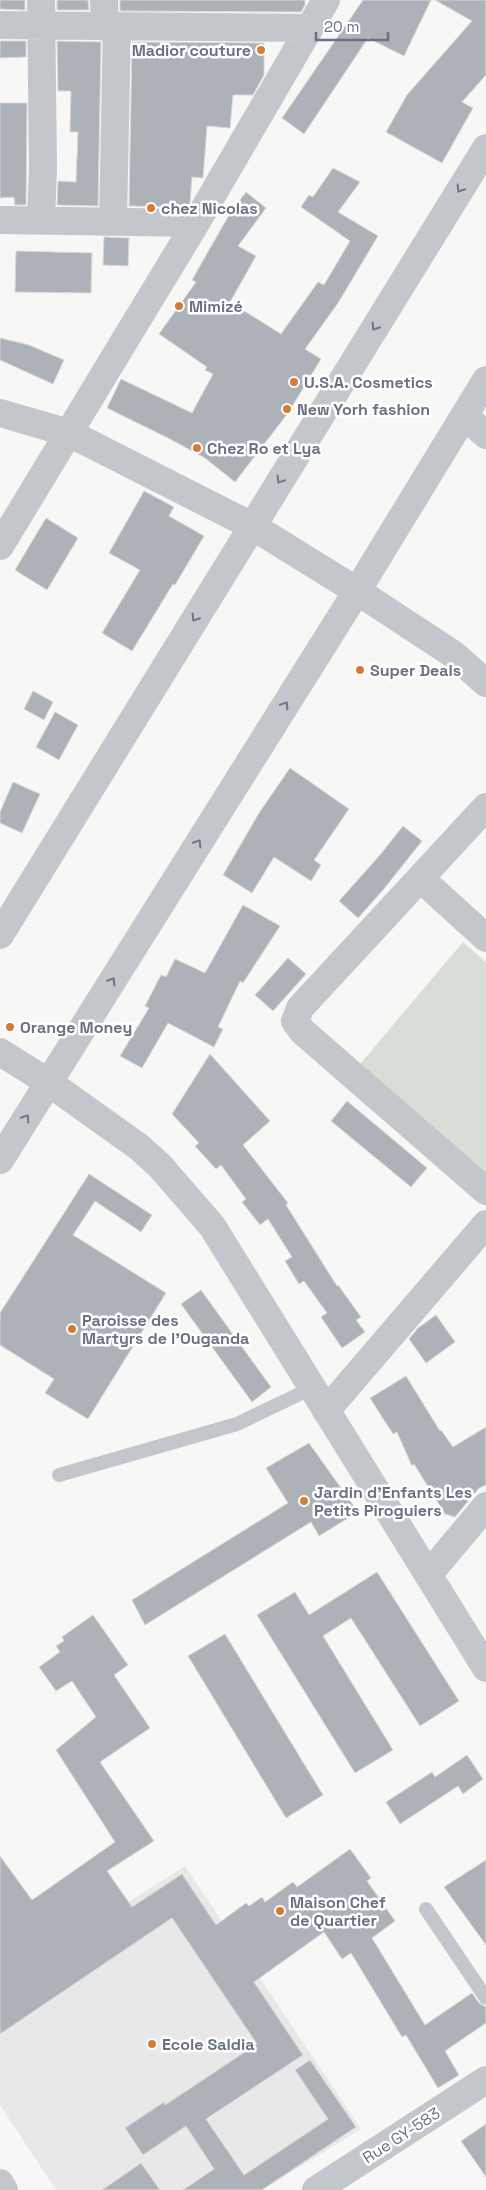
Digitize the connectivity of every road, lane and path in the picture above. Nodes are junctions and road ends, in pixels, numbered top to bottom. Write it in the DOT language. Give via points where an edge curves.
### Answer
graph roads {
  1 [pos="326,0"];
  2 [pos="41,12"];
  3 [pos="109,17"];
  4 [pos="0,25"];
  5 [pos="308,28"];
  6 [pos="486,148"];
  7 [pos="0,220"];
  8 [pos="41,220"];
  9 [pos="114,220"];
  10 [pos="196,223"];
  11 [pos="486,380"];
  12 [pos="0,413"];
  13 [pos="464,416"];
  14 [pos="69,433"];
  15 [pos="486,435"];
  16 [pos="252,526"];
  17 [pos="0,546"];
  18 [pos="357,591"];
  19 [pos="486,683"];
  20 [pos="486,807"];
  21 [pos="421,879"];
  22 [pos="0,935"];
  23 [pos="486,938"];
  24 [pos="0,1052"];
  25 [pos="48,1082"];
  26 [pos="0,1160"];
  27 [pos="486,1191"];
  28 [pos="486,1224"];
  29 [pos="312,1388"];
  30 [pos="326,1411"];
  31 [pos="59,1475"];
  32 [pos="486,1506"];
  33 [pos="428,1574"];
  34 [pos="486,1668"];
  35 [pos="426,1909"];
  36 [pos="486,1998"];
  37 [pos="486,2080"];
  38 [pos="0,2183"];
  39 [pos="4,2190"];
  40 [pos="316,2190"];
  1 -- 5 [label="street"];
  2 -- 3 [label="street"];
  2 -- 4 [label="street"];
  2 -- 8 [label="street"];
  3 -- 5 [label="street"];
  3 -- 9 [label="street"];
  5 -- 10 [label="street"];
  6 -- 16 [label="street, one-way"];
  7 -- 8 [label="street"];
  8 -- 9 [label="street"];
  9 -- 10 [label="street"];
  10 -- 14 [label="street"];
  11 -- 13 [label="street"];
  12 -- 14 [label="street"];
  13 -- 15 [label="street"];
  13 -- 18 [label="street"];
  14 -- 16 [label="street"];
  14 -- 17 [label="street"];
  16 -- 18 [label="street"];
  16 -- 22 [label="street, one-way"];
  18 -- 19 [label="street" via="453,654"];
  25 -- 18 [label="street, one-way"];
  20 -- 21 [label="street"];
  21 -- 23 [label="street"];
  21 -- 27 [label="street" via="300,1008 296,1021 302,1031"];
  24 -- 25 [label="street"];
  26 -- 25 [label="street, one-way"];
  25 -- 29 [label="street" via="139,1147 181,1189 212,1226"];
  28 -- 30 [label="street"];
  29 -- 30 [label="street"];
  29 -- 31 [label="lane" via="237,1424"];
  30 -- 33 [label="street"];
  32 -- 33 [label="street"];
  33 -- 34 [label="street"];
  35 -- 36 [label="lane"];
  37 -- 40 [label="street, Rue GY-583"];
  38 -- 39 [label="street"];
}
